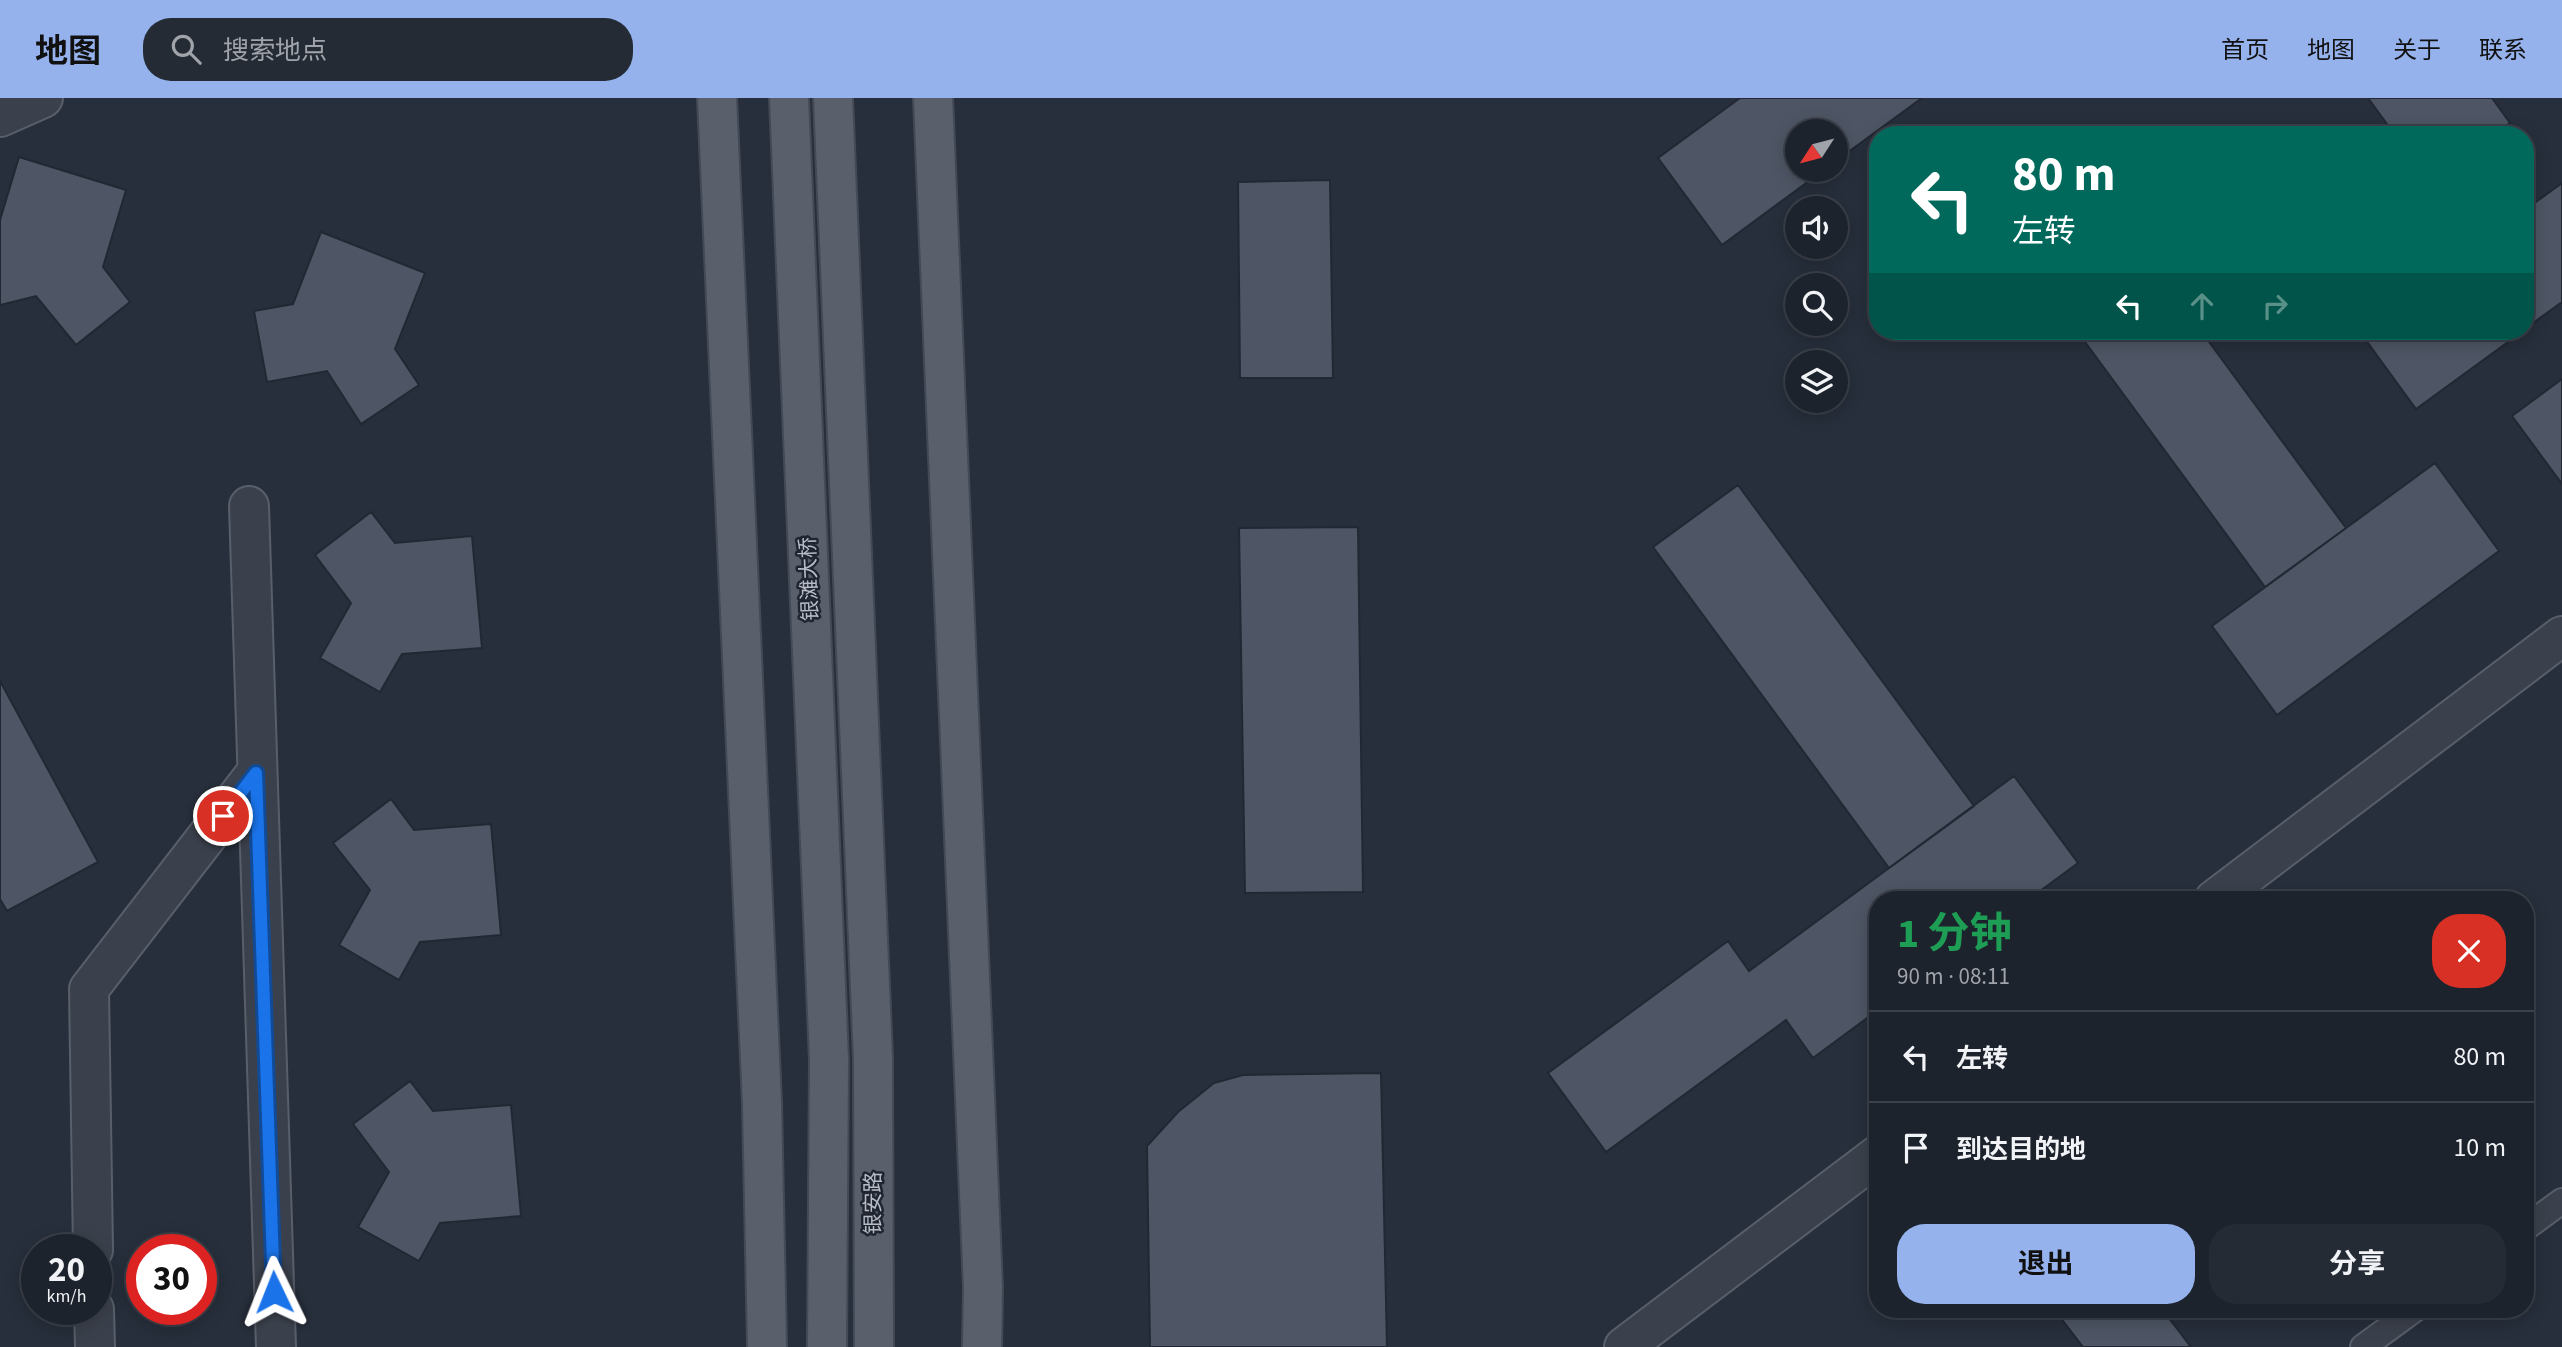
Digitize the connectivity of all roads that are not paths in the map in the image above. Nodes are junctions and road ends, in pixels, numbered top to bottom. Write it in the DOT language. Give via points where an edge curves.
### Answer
graph roads {
  1 [pos="43,98"];
  2 [pos="718,98"];
  3 [pos="789,98"];
  4 [pos="833,98"];
  5 [pos="933,98"];
  6 [pos="0,117"];
  7 [pos="249,506"];
  8 [pos="2562,636"];
  9 [pos="256,773"];
  10 [pos="2226,891"];
  11 [pos="873,1059"];
  12 [pos="1869,1161"];
  13 [pos="2562,1201"];
  14 [pos="2534,1221"];
  15 [pos="93,1234"];
  16 [pos="2403,1318"];
  17 [pos="94,1325"];
  18 [pos="95,1347"];
  19 [pos="276,1347"];
  20 [pos="767,1347"];
  21 [pos="827,1347"];
  22 [pos="874,1347"];
  23 [pos="982,1347"];
  24 [pos="1624,1347"];
  25 [pos="2363,1347"];
  1 -- 6 [label="street"];
  2 -- 20 [label="main road" via="762,1103"];
  3 -- 21 [label="main road, 银滩大桥" via="829,1060"];
  4 -- 11 [label="main road, 银滩大桥"];
  5 -- 23 [label="main road"];
  7 -- 9 [label="street"];
  8 -- 10 [label="street"];
  9 -- 15 [label="street" via="89,989"];
  9 -- 19 [label="street"];
  11 -- 22 [label="main road, 银安路"];
  12 -- 24 [label="street"];
  13 -- 14 [label="lane"];
  16 -- 25 [label="lane"];
  17 -- 18 [label="street"];
}
